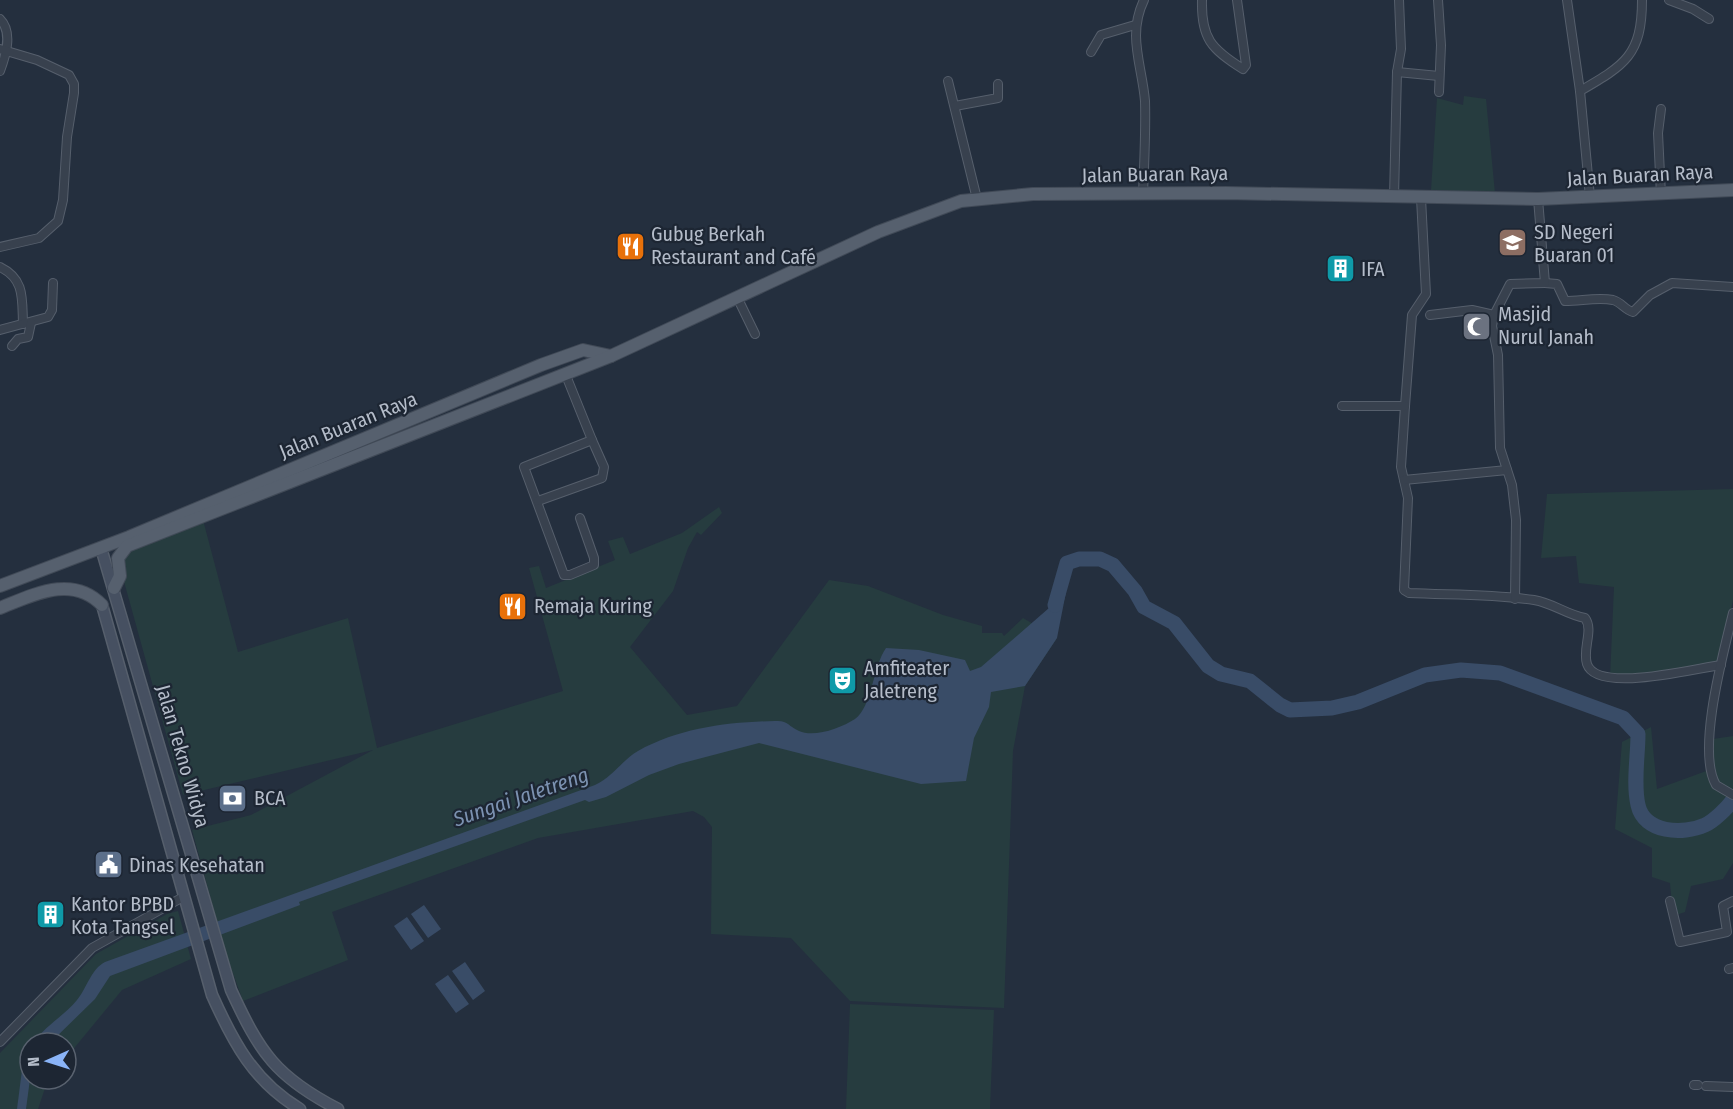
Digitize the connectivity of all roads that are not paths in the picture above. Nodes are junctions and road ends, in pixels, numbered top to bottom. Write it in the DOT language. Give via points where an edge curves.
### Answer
graph roads {
  1 [pos="1144,0"];
  2 [pos="1202,0"];
  3 [pos="1237,0"];
  4 [pos="1399,0"];
  5 [pos="1438,0"];
  6 [pos="1568,0"];
  7 [pos="1642,0"];
  8 [pos="1669,0"];
  9 [pos="0,19"];
  10 [pos="1709,20"];
  11 [pos="1135,25"];
  12 [pos="3,49"];
  13 [pos="1091,52"];
  14 [pos="1243,53"];
  15 [pos="1225,55"];
  16 [pos="0,71"];
  17 [pos="1397,72"];
  18 [pos="1439,76"];
  19 [pos="948,81"];
  20 [pos="998,84"];
  21 [pos="1580,91"];
  22 [pos="1439,92"];
  23 [pos="955,106"];
  24 [pos="1661,109"];
  25 [pos="1733,190"];
  26 [pos="1143,195"];
  27 [pos="1661,195"];
  28 [pos="1394,197"];
  29 [pos="1590,197"];
  30 [pos="1421,198"];
  31 [pos="977,199"];
  32 [pos="1538,199"];
  33 [pos="0,247"];
  34 [pos="0,267"];
  35 [pos="53,283"];
  36 [pos="1545,283"];
  37 [pos="1733,287"];
  38 [pos="738,298"];
  39 [pos="1430,315"];
  40 [pos="1494,315"];
  41 [pos="27,323"];
  42 [pos="0,330"];
  43 [pos="755,333"];
  44 [pos="12,346"];
  45 [pos="611,356"];
  46 [pos="565,373"];
  47 [pos="1342,406"];
  48 [pos="1405,406"];
  49 [pos="592,440"];
  50 [pos="1507,470"];
  51 [pos="1404,480"];
  52 [pos="538,501"];
  53 [pos="580,518"];
  54 [pos="175,522"];
  55 [pos="101,548"];
  56 [pos="0,586"];
  57 [pos="114,588"];
  58 [pos="1515,599"];
  59 [pos="102,605"];
  60 [pos="0,608"];
  61 [pos="1733,613"];
  62 [pos="1721,664"];
  63 [pos="1730,794"];
  64 [pos="183,897"];
  65 [pos="1670,901"];
  66 [pos="1733,901"];
  67 [pos="0,1042"];
  68 [pos="1699,1085"];
  69 [pos="1733,1087"];
  70 [pos="300,1109"];
  71 [pos="338,1109"];
  1 -- 11 [label="street"];
  2 -- 15 [label="street" via="1203,33"];
  3 -- 14 [label="street"];
  4 -- 17 [label="street" via="1401,49"];
  5 -- 18 [label="street"];
  6 -- 21 [label="street"];
  7 -- 21 [label="street" via="1639,35 1630,57"];
  8 -- 10 [label="street"];
  9 -- 12 [label="street" via="7,32"];
  11 -- 13 [label="street" via="1101,35"];
  11 -- 26 [label="street" via="1144,100"];
  12 -- 16 [label="street"];
  12 -- 33 [label="street" via="69,75 74,93 58,221 39,238"];
  14 -- 15 [label="street"];
  14 -- 15 [label="street" via="1243,69"];
  17 -- 18 [label="street"];
  17 -- 28 [label="street"];
  18 -- 22 [label="street"];
  19 -- 23 [label="street"];
  20 -- 23 [label="street" via="998,98"];
  21 -- 29 [label="street"];
  23 -- 31 [label="street"];
  24 -- 27 [label="street"];
  25 -- 27 [label="main road, Jalan Buaran Raya"];
  26 -- 28 [label="main road, Jalan Buaran Raya"];
  26 -- 31 [label="main road, Jalan Buaran Raya" via="1033,194"];
  27 -- 29 [label="main road, Jalan Buaran Raya"];
  28 -- 30 [label="main road, Jalan Buaran Raya"];
  29 -- 32 [label="main road, Jalan Buaran Raya"];
  30 -- 32 [label="main road, Jalan Buaran Raya"];
  30 -- 48 [label="street" via="1426,294 1412,315"];
  31 -- 38 [label="main road, Jalan Buaran Raya" via="935,209 886,228"];
  32 -- 36 [label="street"];
  34 -- 41 [label="street" via="13,274 21,287"];
  35 -- 41 [label="street" via="51,314 45,320"];
  36 -- 37 [label="street" via="1557,284 1565,301 1588,302 1598,298 1616,301 1633,312 1650,295 1672,283"];
  36 -- 40 [label="street" via="1510,284"];
  38 -- 43 [label="street"];
  38 -- 45 [label="main road, Jalan Buaran Raya"];
  39 -- 40 [label="street" via="1472,310"];
  40 -- 50 [label="street" via="1500,448"];
  41 -- 42 [label="street"];
  41 -- 44 [label="street" via="28,337 18,339"];
  45 -- 46 [label="main road, Jalan Buaran Raya"];
  45 -- 54 [label="main road, Jalan Buaran Raya" via="583,350 541,365"];
  46 -- 49 [label="street"];
  46 -- 54 [label="main road, Jalan Buaran Raya"];
  47 -- 48 [label="street"];
  48 -- 51 [label="street" via="1401,467"];
  49 -- 52 [label="street" via="604,467 602,478"];
  49 -- 52 [label="street" via="525,465"];
  50 -- 51 [label="street"];
  50 -- 58 [label="street" via="1516,520"];
  51 -- 58 [label="street" via="1408,498 1404,590"];
  52 -- 53 [label="street" via="564,575 594,565"];
  54 -- 55 [label="main road, Jalan Buaran Raya"];
  54 -- 57 [label="main road, Jalan Buaran Raya" via="127,546 118,558 120,576"];
  55 -- 56 [label="main road, Jalan Buaran Raya"];
  55 -- 57 [label="main road, Jalan Tekno Widya"];
  57 -- 71 [label="main road, Jalan Tekno Widya" via="231,990 253,1038 274,1065 307,1093"];
  58 -- 62 [label="street" via="1561,607 1569,615 1585,618 1587,665 1594,673 1630,679"];
  59 -- 60 [label="main road, Jalan Tekno Widya" via="85,592 55,588"];
  59 -- 64 [label="main road, Jalan Tekno Widya"];
  61 -- 62 [label="street"];
  62 -- 63 [label="street" via="1712,709 1710,766 1716,785"];
  64 -- 67 [label="street" via="92,948"];
  64 -- 70 [label="main road, Jalan Tekno Widya" via="212,995 234,1043 260,1076"];
  65 -- 66 [label="street" via="1680,942 1727,932 1723,905"];
  68 -- 69 [label="street"];
}
